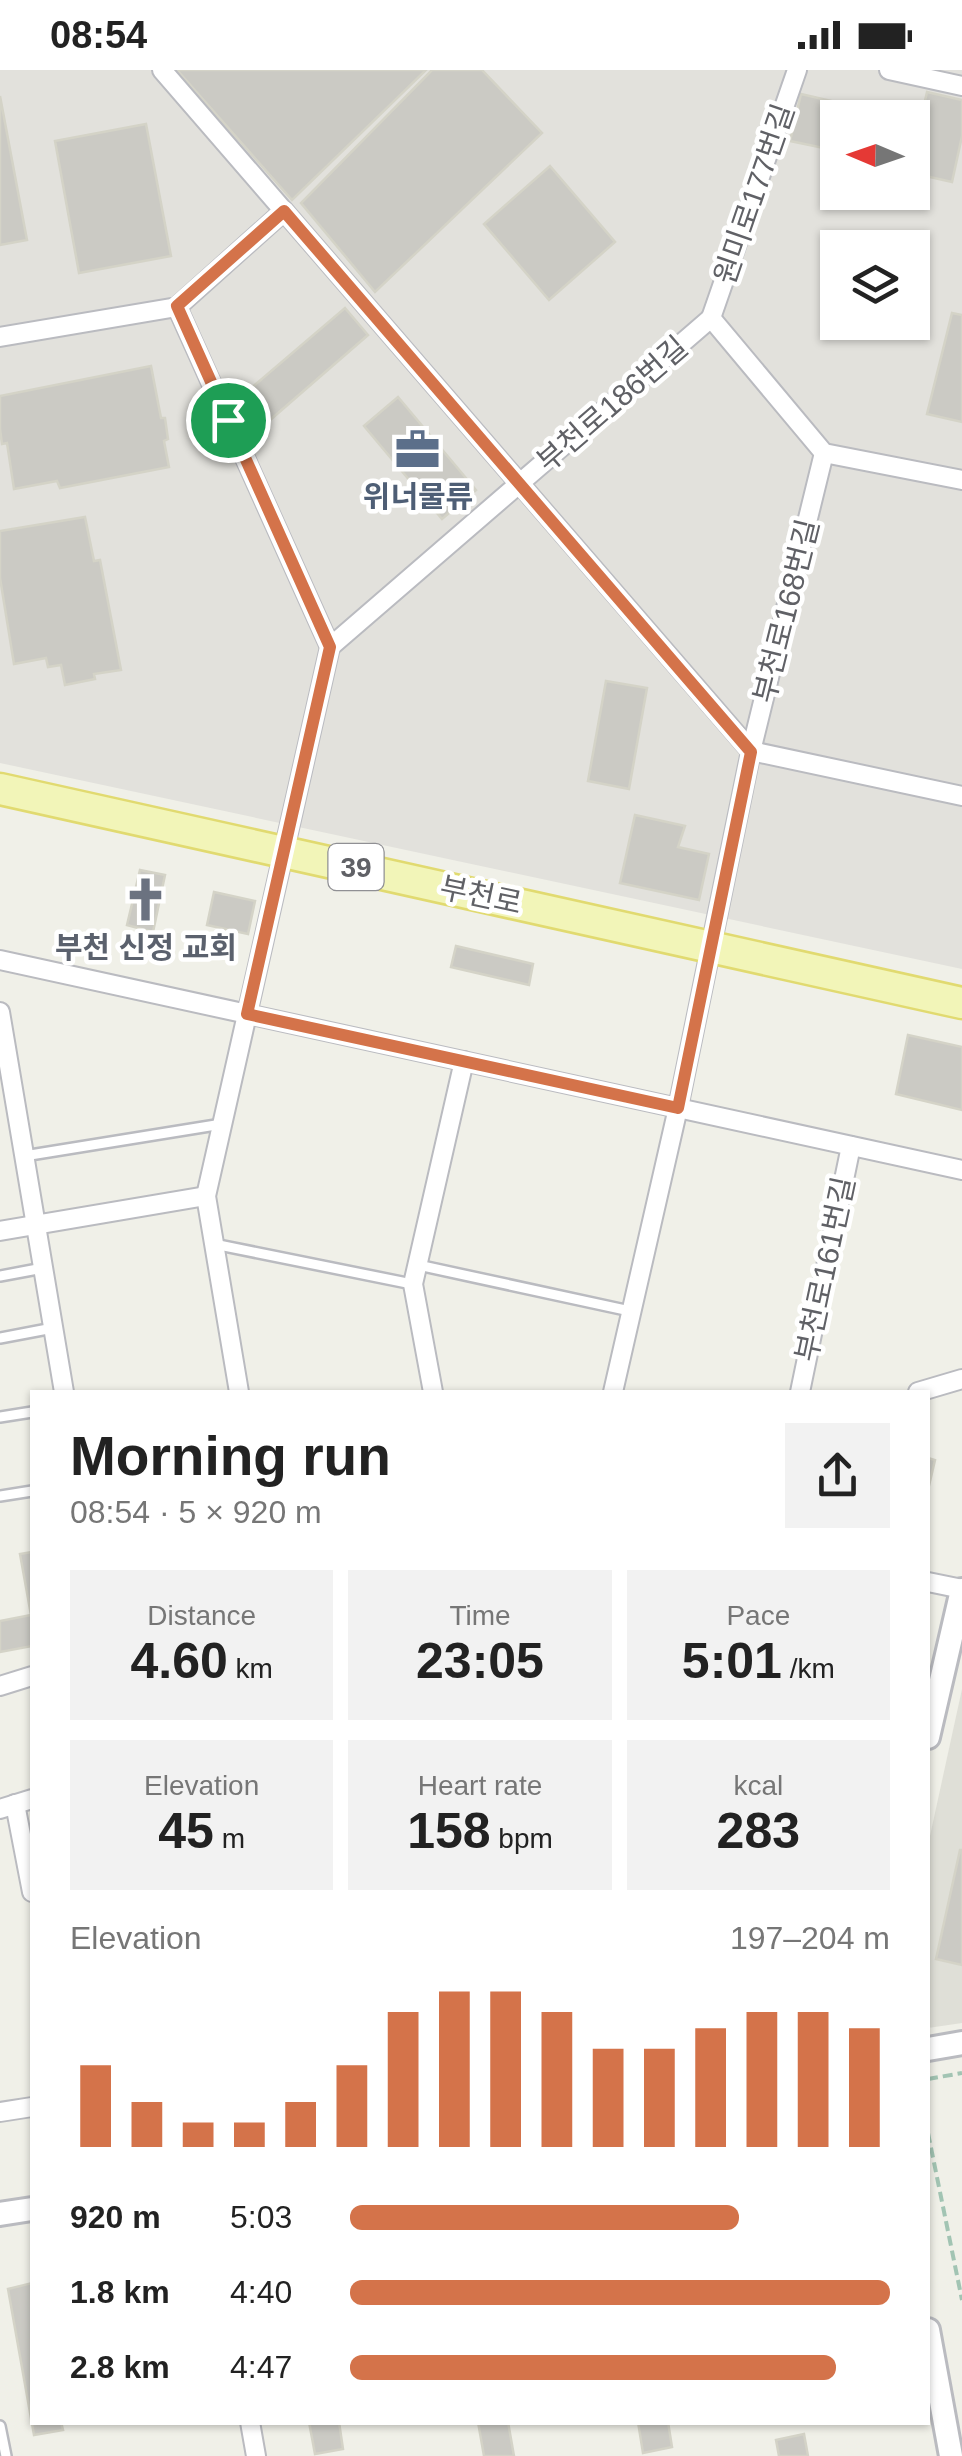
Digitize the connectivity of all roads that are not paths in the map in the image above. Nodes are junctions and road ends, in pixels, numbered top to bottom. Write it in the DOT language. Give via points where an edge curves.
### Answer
graph roads {
  1 [pos="162,70"];
  2 [pos="797,70"];
  3 [pos="889,70"];
  4 [pos="962,86"];
  5 [pos="284,211"];
  6 [pos="177,306"];
  7 [pos="711,318"];
  8 [pos="0,337"];
  9 [pos="824,452"];
  10 [pos="962,480"];
  11 [pos="520,484"];
  12 [pos="330,647"];
  13 [pos="751,752"];
  14 [pos="0,789"];
  15 [pos="962,796"];
  16 [pos="285,852"];
  17 [pos="711,945"];
  18 [pos="0,960"];
  19 [pos="962,1003"];
  20 [pos="0,1012"];
  21 [pos="247,1014"];
  22 [pos="464,1061"];
  23 [pos="678,1108"];
  24 [pos="222,1124"];
  25 [pos="851,1146"];
  26 [pos="24,1156"];
  27 [pos="962,1170"];
  28 [pos="206,1196"];
  29 [pos="36,1224"];
  30 [pos="0,1231"];
  31 [pos="214,1244"];
  32 [pos="418,1264"];
  33 [pos="43,1268"];
  34 [pos="0,1276"];
  35 [pos="414,1284"];
  36 [pos="633,1312"];
  37 [pos="53,1328"];
  38 [pos="0,1338"];
  39 [pos="962,1379"];
  40 [pos="64,1390"];
  41 [pos="239,1390"];
  42 [pos="433,1390"];
  43 [pos="614,1390"];
  44 [pos="800,1390"];
  45 [pos="925,1390"];
  46 [pos="30,1412"];
  47 [pos="0,1417"];
  48 [pos="30,1491"];
  49 [pos="0,1496"];
  50 [pos="930,1582"];
  51 [pos="962,1590"];
  52 [pos="30,1677"];
  53 [pos="0,1686"];
  54 [pos="930,1728"];
  55 [pos="16,1804"];
  56 [pos="30,1881"];
  57 [pos="962,2043"];
  58 [pos="930,2049"];
  59 [pos="30,2107"];
  60 [pos="0,2112"];
  61 [pos="30,2208"];
  62 [pos="0,2214"];
  63 [pos="930,2341"];
  64 [pos="251,2425"];
  65 [pos="0,2426"];
  66 [pos="6,2456"];
  67 [pos="256,2456"];
  68 [pos="951,2456"];
  1 -- 5 [label="street"];
  2 -- 7 [label="street, 원미로177번길"];
  3 -- 4 [label="street"];
  5 -- 6 [label="street"];
  5 -- 11 [label="street"];
  6 -- 8 [label="street"];
  6 -- 12 [label="street"];
  7 -- 9 [label="street"];
  7 -- 11 [label="street, 부천로186번길"];
  9 -- 10 [label="street"];
  9 -- 13 [label="street, 부천로168번길"];
  11 -- 12 [label="street, 부천로186번길"];
  11 -- 13 [label="street"];
  12 -- 16 [label="street"];
  13 -- 15 [label="street"];
  13 -- 17 [label="street, 부천로168번길"];
  14 -- 16 [label="main road, 부천로 / 39"];
  16 -- 17 [label="main road, 부천로 / 39"];
  16 -- 21 [label="street"];
  17 -- 19 [label="main road, 부천로 / 39"];
  17 -- 23 [label="street, 부천로168번길"];
  18 -- 21 [label="street"];
  20 -- 26 [label="street"];
  21 -- 22 [label="street"];
  21 -- 24 [label="street"];
  22 -- 23 [label="street"];
  22 -- 32 [label="street"];
  23 -- 25 [label="street"];
  23 -- 36 [label="street, 부천로168번길"];
  24 -- 26 [label="lane"];
  24 -- 28 [label="street"];
  25 -- 27 [label="street"];
  25 -- 44 [label="street, 부천로161번길"];
  26 -- 29 [label="street"];
  28 -- 29 [label="street"];
  28 -- 31 [label="street"];
  29 -- 30 [label="street"];
  29 -- 33 [label="street"];
  31 -- 35 [label="lane"];
  31 -- 41 [label="street"];
  32 -- 35 [label="street"];
  32 -- 36 [label="lane"];
  33 -- 34 [label="lane"];
  33 -- 37 [label="street"];
  35 -- 42 [label="street"];
  36 -- 43 [label="street, 부천로168번길"];
  37 -- 38 [label="lane"];
  37 -- 40 [label="street"];
  39 -- 45 [label="street"];
  46 -- 47 [label="lane"];
  48 -- 49 [label="lane"];
  50 -- 51 [label="street"];
  51 -- 54 [label="street"];
  52 -- 53 [label="street"];
  55 -- 56 [label="street"];
  57 -- 58 [label="street"];
  59 -- 60 [label="street"];
  61 -- 62 [label="street"];
  63 -- 68 [label="street"];
  64 -- 67 [label="street"];
  65 -- 66 [label="lane"];
}
